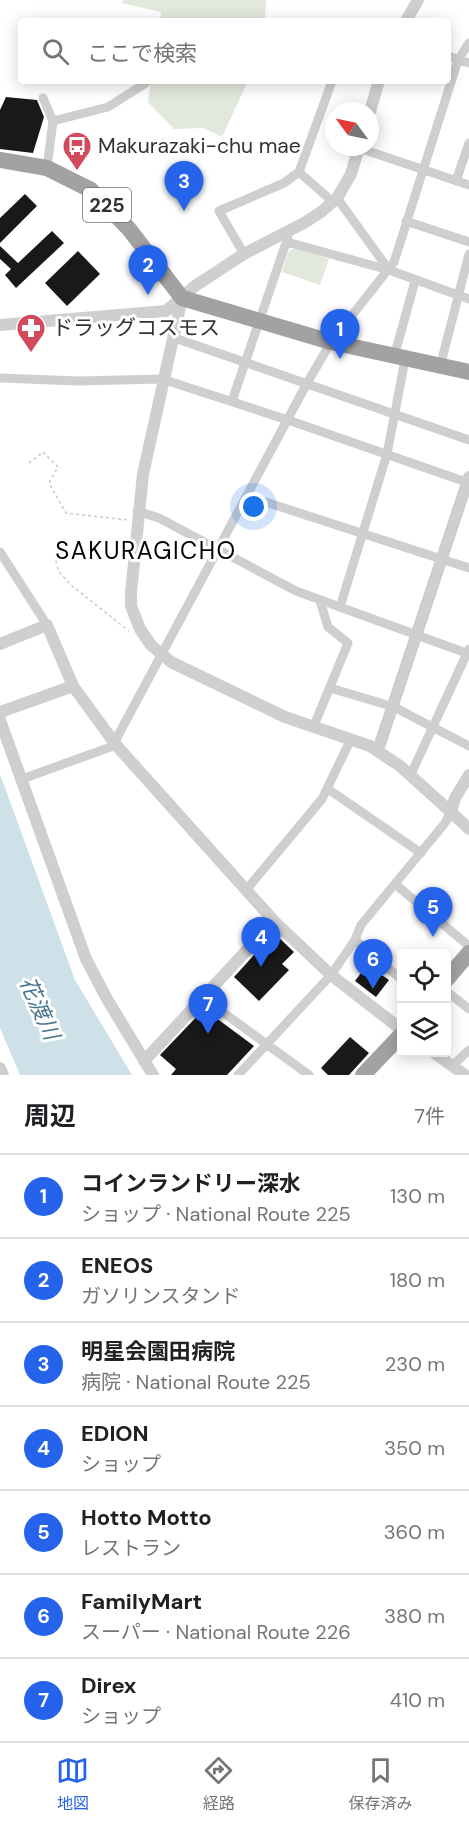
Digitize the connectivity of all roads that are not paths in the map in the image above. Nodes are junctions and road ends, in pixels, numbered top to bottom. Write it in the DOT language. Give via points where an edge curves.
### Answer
graph roads {
  1 [pos="418,0"];
  2 [pos="408,18"];
  3 [pos="469,43"];
  4 [pos="451,57"];
  5 [pos="458,60"];
  6 [pos="469,63"];
  7 [pos="451,81"];
  8 [pos="144,84"];
  9 [pos="331,84"];
  10 [pos="375,84"];
  11 [pos="450,84"];
  12 [pos="43,98"];
  13 [pos="372,102"];
  14 [pos="53,121"];
  15 [pos="469,143"];
  16 [pos="379,155"];
  17 [pos="357,156"];
  18 [pos="0,159"];
  19 [pos="47,168"];
  20 [pos="422,170"];
  21 [pos="299,172"];
  22 [pos="456,181"];
  23 [pos="469,185"];
  24 [pos="335,200"];
  25 [pos="406,221"];
  26 [pos="288,237"];
  27 [pos="469,242"];
  28 [pos="244,254"];
  29 [pos="469,254"];
  30 [pos="388,270"];
  31 [pos="415,281"];
  32 [pos="456,295"];
  33 [pos="182,298"];
  34 [pos="469,299"];
  35 [pos="258,320"];
  36 [pos="0,325"];
  37 [pos="172,337"];
  38 [pos="331,342"];
  39 [pos="399,359"];
  40 [pos="244,363"];
  41 [pos="440,367"];
  42 [pos="469,372"];
  43 [pos="0,378"];
  44 [pos="162,379"];
  45 [pos="306,385"];
  46 [pos="232,401"];
  47 [pos="394,414"];
  48 [pos="288,420"];
  49 [pos="469,440"];
  50 [pos="387,454"];
  51 [pos="468,481"];
  52 [pos="247,496"];
  53 [pos="137,516"];
  54 [pos="364,533"];
  55 [pos="218,550"];
  56 [pos="0,552"];
  57 [pos="442,560"];
  58 [pos="469,568"];
  59 [pos="320,601"];
  60 [pos="340,607"];
  61 [pos="47,625"];
  62 [pos="418,634"];
  63 [pos="0,644"];
  64 [pos="468,652"];
  65 [pos="161,655"];
  66 [pos="73,686"];
  67 [pos="330,688"];
  68 [pos="394,707"];
  69 [pos="0,712"];
  70 [pos="0,720"];
  71 [pos="313,728"];
  72 [pos="433,728"];
  73 [pos="351,739"];
  74 [pos="115,744"];
  75 [pos="469,746"];
  76 [pos="378,750"];
  77 [pos="411,774"];
  78 [pos="469,775"];
  79 [pos="22,779"];
  80 [pos="328,789"];
  81 [pos="452,812"];
  82 [pos="469,829"];
  83 [pos="421,853"];
  84 [pos="395,884"];
  85 [pos="246,891"];
  86 [pos="274,921"];
  87 [pos="355,940"];
  88 [pos="469,946"];
  89 [pos="469,953"];
  90 [pos="331,975"];
  91 [pos="451,975"];
  92 [pos="397,976"];
  93 [pos="451,994"];
  94 [pos="202,997"];
  95 [pos="469,1009"];
  96 [pos="397,1028"];
  97 [pos="397,1038"];
  98 [pos="267,1044"];
  99 [pos="469,1050"];
  100 [pos="438,1057"];
  101 [pos="144,1061"];
  102 [pos="0,1068"];
  103 [pos="457,1071"];
  104 [pos="3,1075"];
  105 [pos="153,1075"];
  106 [pos="238,1075"];
  107 [pos="309,1075"];
  108 [pos="363,1075"];
  1 -- 2 [label="street"];
  3 -- 5 [label="street"];
  4 -- 5 [label="street"];
  5 -- 6 [label="street"];
  5 -- 7 [label="street"];
  8 -- 14 [label="street" via="108,107"];
  9 -- 21 [label="street"];
  10 -- 13 [label="street"];
  11 -- 20 [label="street"];
  12 -- 14 [label="street"];
  14 -- 19 [label="street"];
  15 -- 22 [label="street"];
  16 -- 20 [label="street"];
  17 -- 24 [label="street"];
  18 -- 19 [label="highway, 225"];
  19 -- 33 [label="highway, 225" via="75,180 104,201"];
  20 -- 22 [label="street"];
  20 -- 25 [label="street"];
  21 -- 24 [label="street"];
  21 -- 28 [label="street" via="284,183 219,211"];
  22 -- 23 [label="street"];
  24 -- 26 [label="street"];
  24 -- 30 [label="street"];
  25 -- 27 [label="street"];
  25 -- 30 [label="street"];
  26 -- 28 [label="street"];
  26 -- 30 [label="street"];
  26 -- 35 [label="street"];
  28 -- 33 [label="street"];
  29 -- 32 [label="street"];
  30 -- 31 [label="street"];
  30 -- 38 [label="street"];
  31 -- 32 [label="street"];
  31 -- 39 [label="street"];
  32 -- 34 [label="street"];
  32 -- 41 [label="street"];
  33 -- 35 [label="highway"];
  33 -- 36 [label="street" via="166,311 150,314"];
  33 -- 37 [label="street"];
  35 -- 38 [label="highway"];
  35 -- 40 [label="street"];
  37 -- 40 [label="street"];
  37 -- 44 [label="street"];
  38 -- 39 [label="highway"];
  38 -- 45 [label="street"];
  39 -- 41 [label="highway"];
  39 -- 47 [label="street"];
  40 -- 45 [label="street"];
  40 -- 46 [label="street"];
  41 -- 42 [label="highway"];
  43 -- 44 [label="street"];
  44 -- 46 [label="street"];
  44 -- 53 [label="street"];
  45 -- 47 [label="street"];
  45 -- 48 [label="street"];
  46 -- 48 [label="street"];
  47 -- 49 [label="street"];
  47 -- 50 [label="street"];
  48 -- 50 [label="street"];
  48 -- 52 [label="street"];
  50 -- 51 [label="street"];
  50 -- 54 [label="street"];
  51 -- 57 [label="street"];
  52 -- 54 [label="street"];
  52 -- 55 [label="street"];
  53 -- 55 [label="street" via="159,518"];
  53 -- 65 [label="street" via="131,606 140,630"];
  54 -- 57 [label="street"];
  54 -- 60 [label="street"];
  55 -- 59 [label="street"];
  55 -- 65 [label="street"];
  56 -- 61 [label="street"];
  57 -- 58 [label="street"];
  57 -- 62 [label="street"];
  59 -- 60 [label="street"];
  59 -- 67 [label="street" via="328,627 348,643"];
  60 -- 62 [label="street"];
  61 -- 63 [label="street"];
  61 -- 66 [label="street"];
  62 -- 64 [label="street"];
  62 -- 68 [label="street"];
  64 -- 72 [label="street"];
  65 -- 71 [label="street"];
  65 -- 74 [label="street"];
  66 -- 69 [label="street"];
  66 -- 74 [label="street"];
  67 -- 68 [label="street"];
  67 -- 71 [label="street"];
  68 -- 72 [label="street"];
  68 -- 76 [label="street"];
  70 -- 79 [label="street"];
  71 -- 73 [label="street"];
  72 -- 75 [label="street"];
  72 -- 77 [label="street"];
  73 -- 76 [label="street"];
  73 -- 80 [label="street"];
  74 -- 79 [label="street"];
  74 -- 85 [label="street"];
  76 -- 77 [label="street"];
  77 -- 81 [label="street"];
  78 -- 81 [label="street" via="454,798"];
  79 -- 101 [label="street" via="86,959"];
  80 -- 83 [label="street"];
  80 -- 85 [label="street"];
  81 -- 82 [label="street"];
  81 -- 83 [label="street"];
  83 -- 84 [label="street"];
  84 -- 87 [label="street" via="361,924"];
  84 -- 88 [label="street"];
  85 -- 86 [label="street"];
  86 -- 90 [label="street"];
  86 -- 94 [label="street"];
  87 -- 90 [label="street"];
  87 -- 92 [label="street"];
  89 -- 91 [label="highway"];
  90 -- 96 [label="street"];
  90 -- 98 [label="street"];
  93 -- 95 [label="street"];
  94 -- 98 [label="street"];
  94 -- 101 [label="street"];
  97 -- 108 [label="highway"];
  98 -- 106 [label="street"];
  98 -- 107 [label="street"];
  99 -- 103 [label="street"];
  100 -- 103 [label="street"];
  101 -- 105 [label="street"];
  102 -- 104 [label="street"];
}
